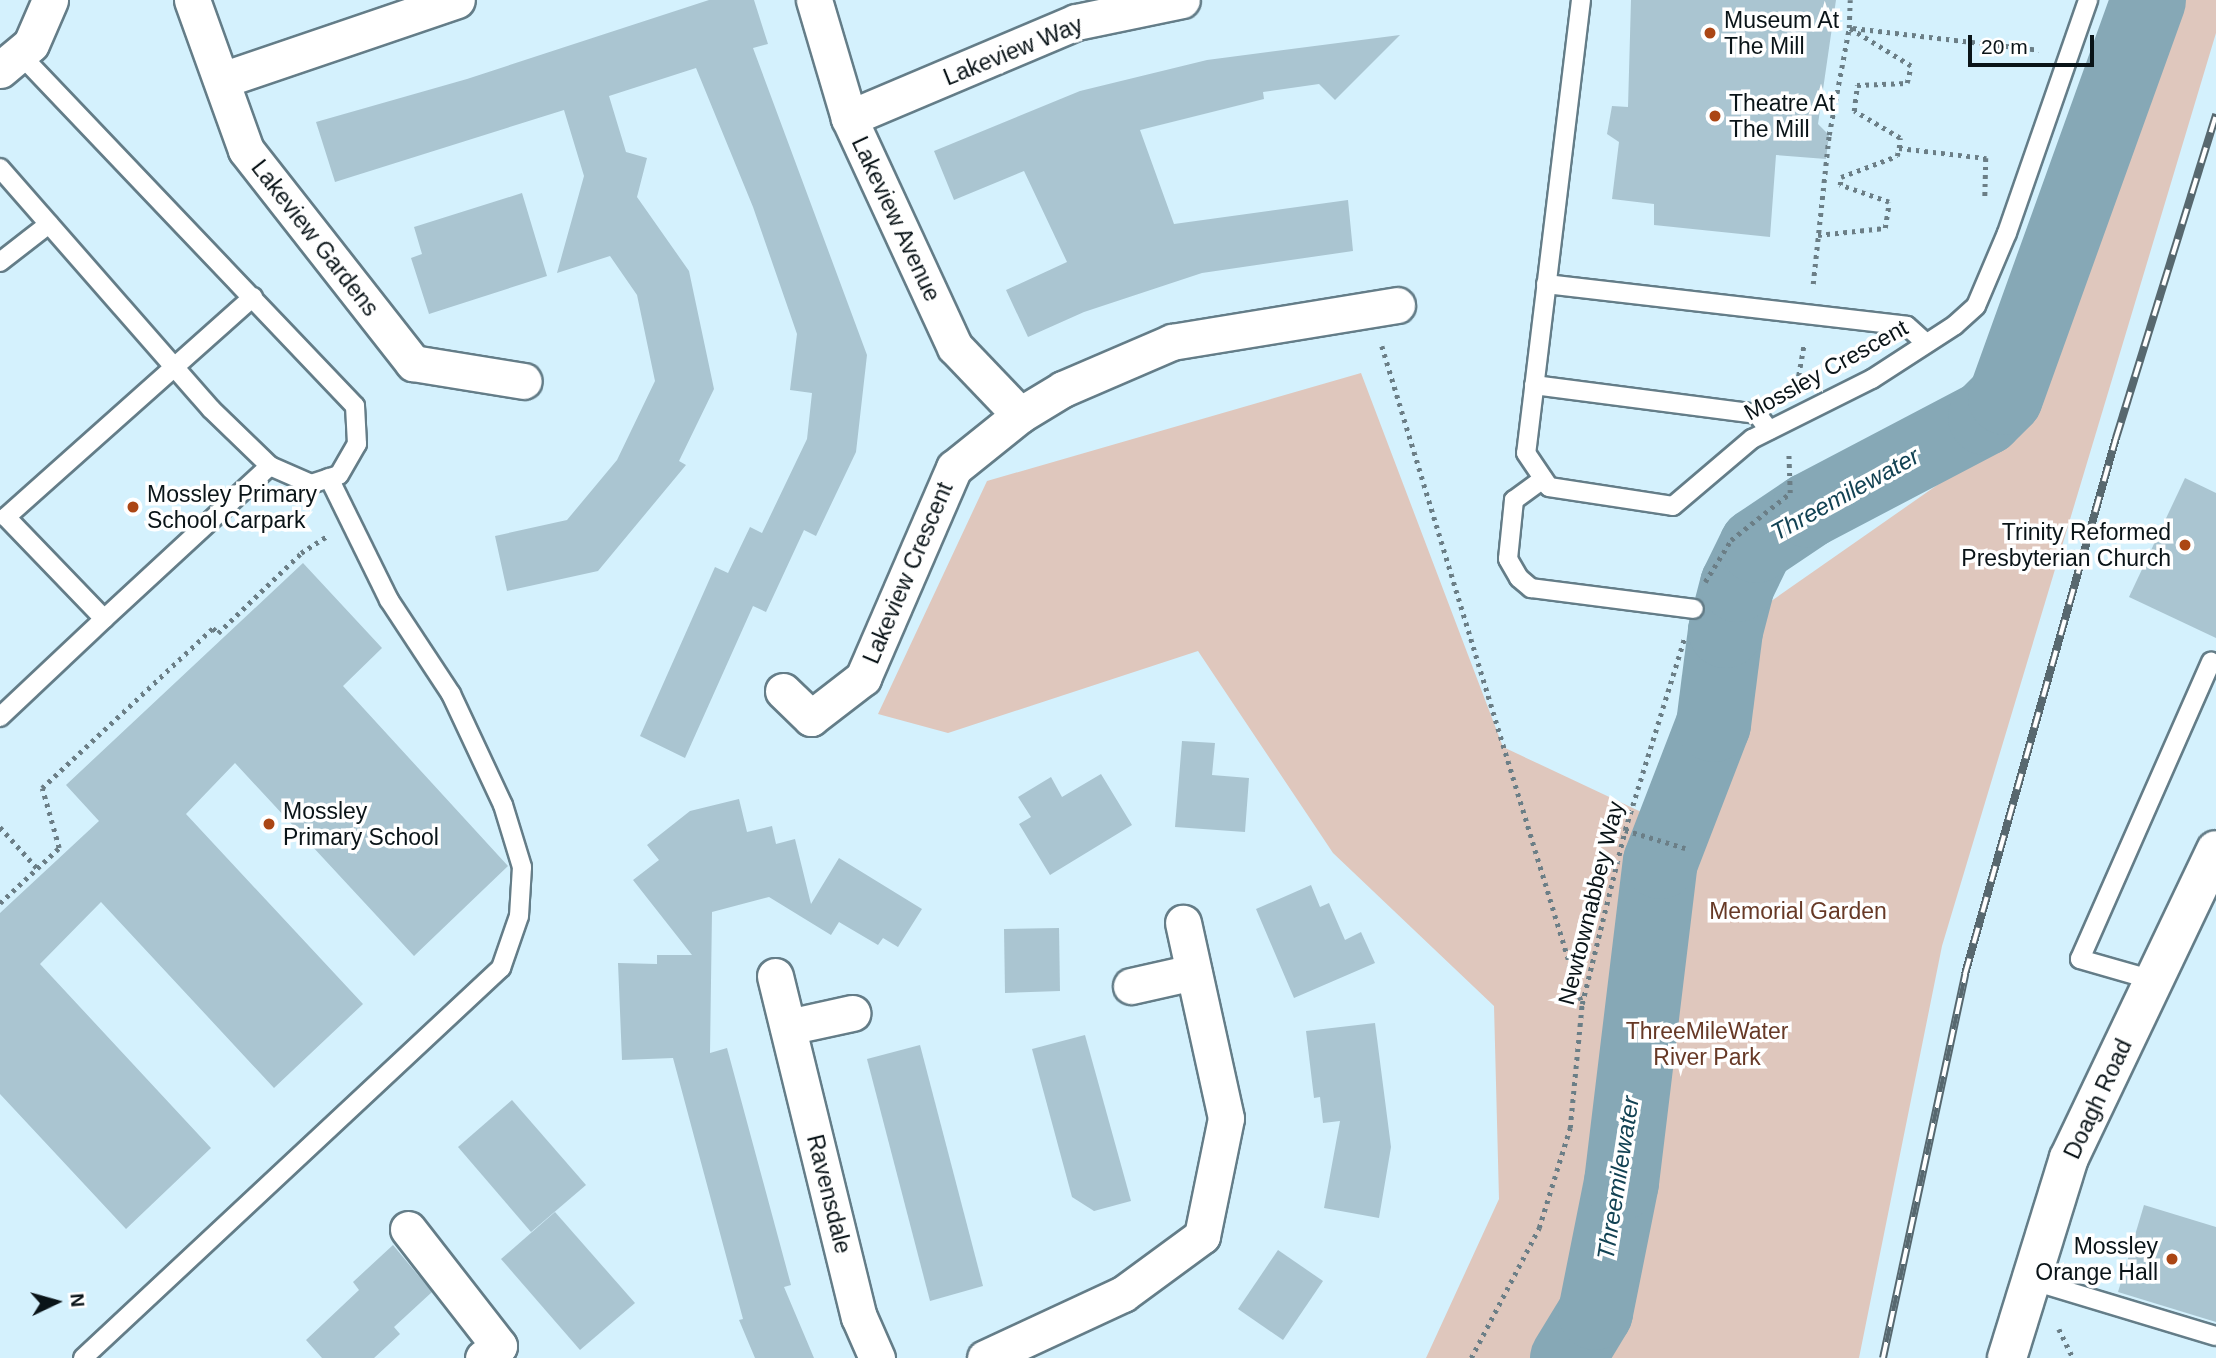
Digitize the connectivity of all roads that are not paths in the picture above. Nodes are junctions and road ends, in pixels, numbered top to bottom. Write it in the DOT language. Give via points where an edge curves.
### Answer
graph roads {
  1 [pos="50,0"];
  2 [pos="192,0"];
  3 [pos="457,0"];
  4 [pos="814,0"];
  5 [pos="1182,0"];
  6 [pos="1581,0"];
  7 [pos="2088,0"];
  8 [pos="10,62"];
  9 [pos="222,80"];
  10 [pos="849,118"];
  11 [pos="0,168"];
  12 [pos="48,224"];
  13 [pos="0,262"];
  14 [pos="1546,284"];
  15 [pos="253,297"];
  16 [pos="1385,308"];
  17 [pos="1926,343"];
  18 [pos="173,366"];
  19 [pos="524,381"];
  20 [pos="1534,385"];
  21 [pos="1020,415"];
  22 [pos="1769,430"];
  23 [pos="270,466"];
  24 [pos="329,478"];
  25 [pos="1543,479"];
  26 [pos="1694,609"];
  27 [pos="104,619"];
  28 [pos="2211,662"];
  29 [pos="783,691"];
  30 [pos="0,717"];
  31 [pos="2216,850"];
  32 [pos="1183,923"];
  33 [pos="1193,972"];
  34 [pos="775,976"];
  35 [pos="2153,981"];
  36 [pos="1131,986"];
  37 [pos="852,1013"];
  38 [pos="788,1027"];
  39 [pos="408,1229"];
  40 [pos="2030,1280"];
  41 [pos="2216,1336"];
  42 [pos="83,1358"];
  43 [pos="483,1358"];
  44 [pos="877,1358"];
  45 [pos="985,1358"];
  46 [pos="2007,1358"];
  1 -- 8 [label="street" via="31,44"];
  2 -- 9 [label="street, Lakeview Gardens"];
  3 -- 9 [label="street"];
  4 -- 10 [label="street, Lakeview Avenue"];
  5 -- 10 [label="street, Lakeview Way" via="1076,22"];
  6 -- 14 [label="lane"];
  7 -- 17 [label="lane, Mossley Crescent" via="1976,306"];
  8 -- 15 [label="lane"];
  9 -- 19 [label="street, Lakeview Gardens" via="246,150 413,363"];
  10 -- 21 [label="street, Lakeview Avenue" via="955,347"];
  11 -- 12 [label="lane"];
  12 -- 13 [label="lane"];
  12 -- 18 [label="lane"];
  14 -- 17 [label="lane" via="1907,326"];
  14 -- 20 [label="lane"];
  15 -- 18 [label="lane"];
  15 -- 24 [label="lane" via="355,406 357,444 339,475"];
  16 -- 21 [label="street, Lakeview Crescent" via="1172,342 1063,389"];
  17 -- 22 [label="lane, Mossley Crescent" via="1872,379"];
  18 -- 23 [label="lane"];
  18 -- 27 [label="lane" via="6,517"];
  20 -- 22 [label="lane" via="1757,414"];
  20 -- 25 [label="lane" via="1526,453"];
  21 -- 29 [label="street, Lakeview Crescent" via="954,468 863,678 811,718"];
  22 -- 25 [label="lane, Mossley Crescent" via="1673,506 1549,487"];
  23 -- 24 [label="lane" via="311,484"];
  23 -- 27 [label="lane"];
  24 -- 42 [label="lane" via="389,600 451,694 503,805 522,867 519,916 501,968"];
  25 -- 26 [label="lane" via="1514,500 1508,559 1531,589"];
  27 -- 30 [label="lane"];
  28 -- 35 [label="lane" via="2080,959"];
  31 -- 35 [label="main road, Doagh Road"];
  32 -- 33 [label="street"];
  33 -- 36 [label="street"];
  33 -- 45 [label="street" via="1226,1118 1202,1236 1123,1294"];
  34 -- 38 [label="street, Ravensdale"];
  35 -- 40 [label="main road, Doagh Road" via="2069,1158"];
  37 -- 38 [label="street"];
  38 -- 44 [label="street, Ravensdale" via="859,1317"];
  39 -- 43 [label="street" via="499,1346"];
  40 -- 41 [label="lane"];
  40 -- 46 [label="main road, Doagh Road"];
}
